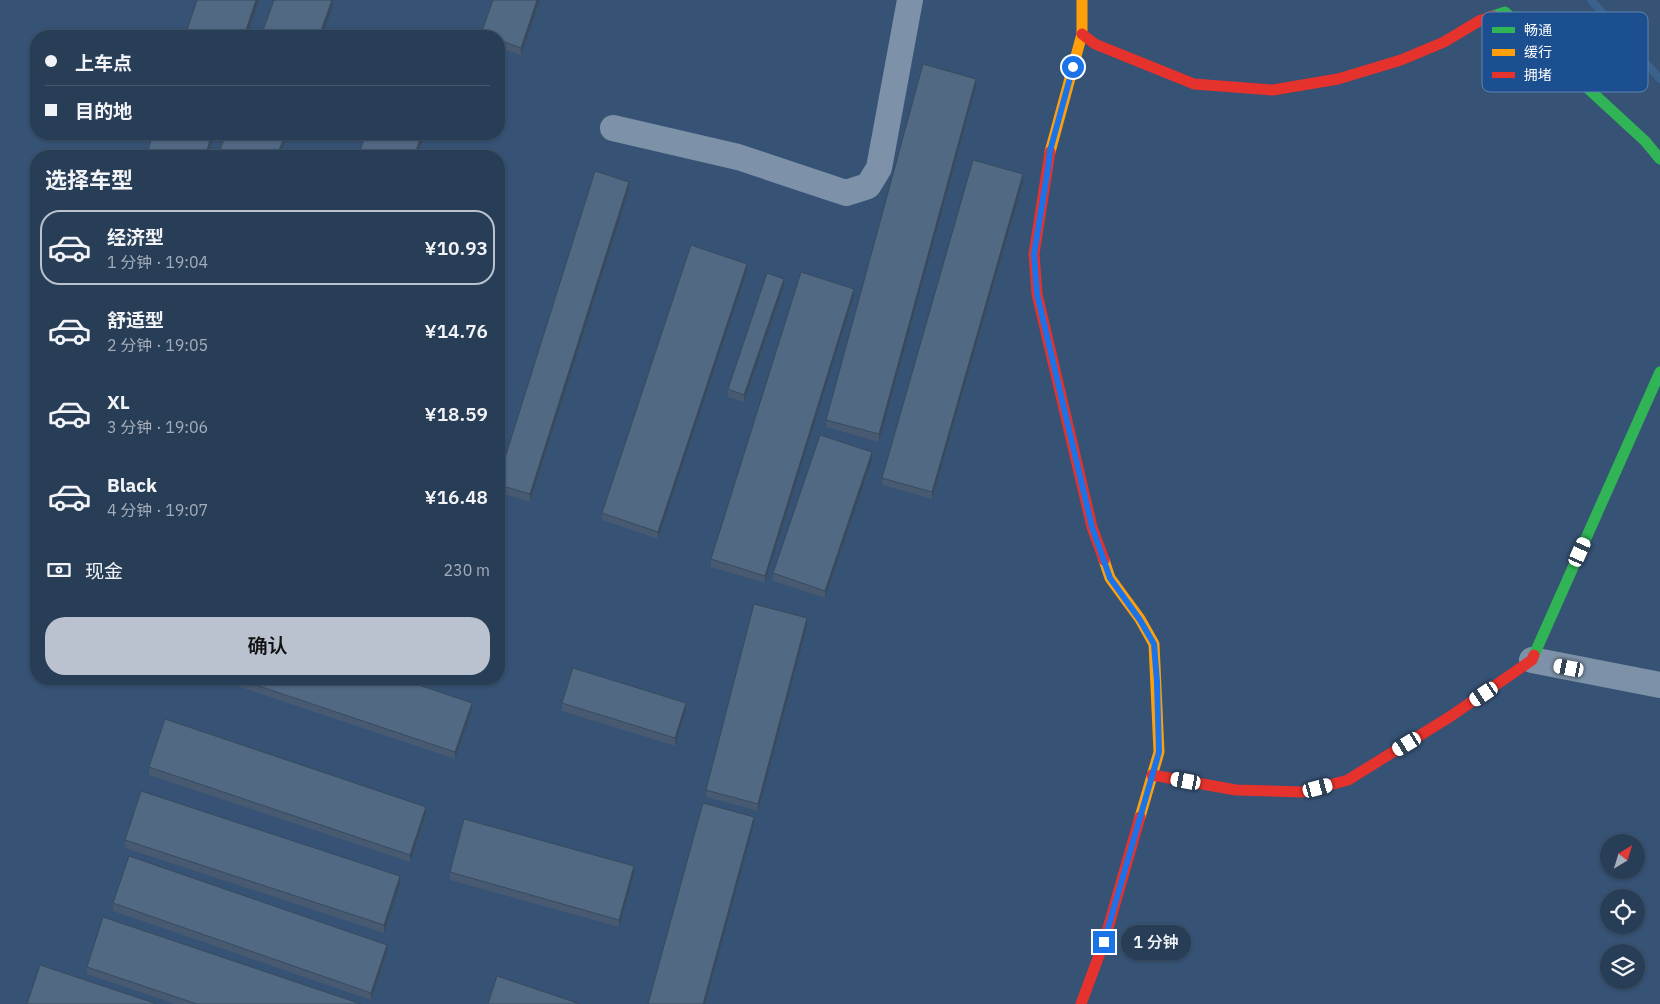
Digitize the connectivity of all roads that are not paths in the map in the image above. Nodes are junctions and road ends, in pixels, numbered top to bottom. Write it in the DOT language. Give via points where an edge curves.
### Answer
graph roads {
  1 [pos="910,0"];
  2 [pos="1082,0"];
  3 [pos="1482,20"];
  4 [pos="1082,34"];
  5 [pos="1592,92"];
  6 [pos="613,128"];
  7 [pos="1660,159"];
  8 [pos="1660,372"];
  9 [pos="1532,660"];
  10 [pos="1660,685"];
  11 [pos="1152,775"];
  12 [pos="1081,1004"];
  1 -- 6 [label="street" via="879,168 868,186 846,193 738,158"];
  2 -- 4 [label="street"];
  3 -- 4 [label="street" via="1444,42 1401,60 1338,79 1273,90 1194,84 1096,44"];
  4 -- 11 [label="street" via="1050,151 1034,254 1037,294 1095,536 1110,578 1154,644 1159,752"];
  5 -- 7 [label="street"];
  8 -- 9 [label="street"];
  9 -- 10 [label="street"];
  9 -- 11 [label="street" via="1451,716 1348,780 1303,792 1236,790"];
  11 -- 12 [label="street" via="1104,942"];
}
